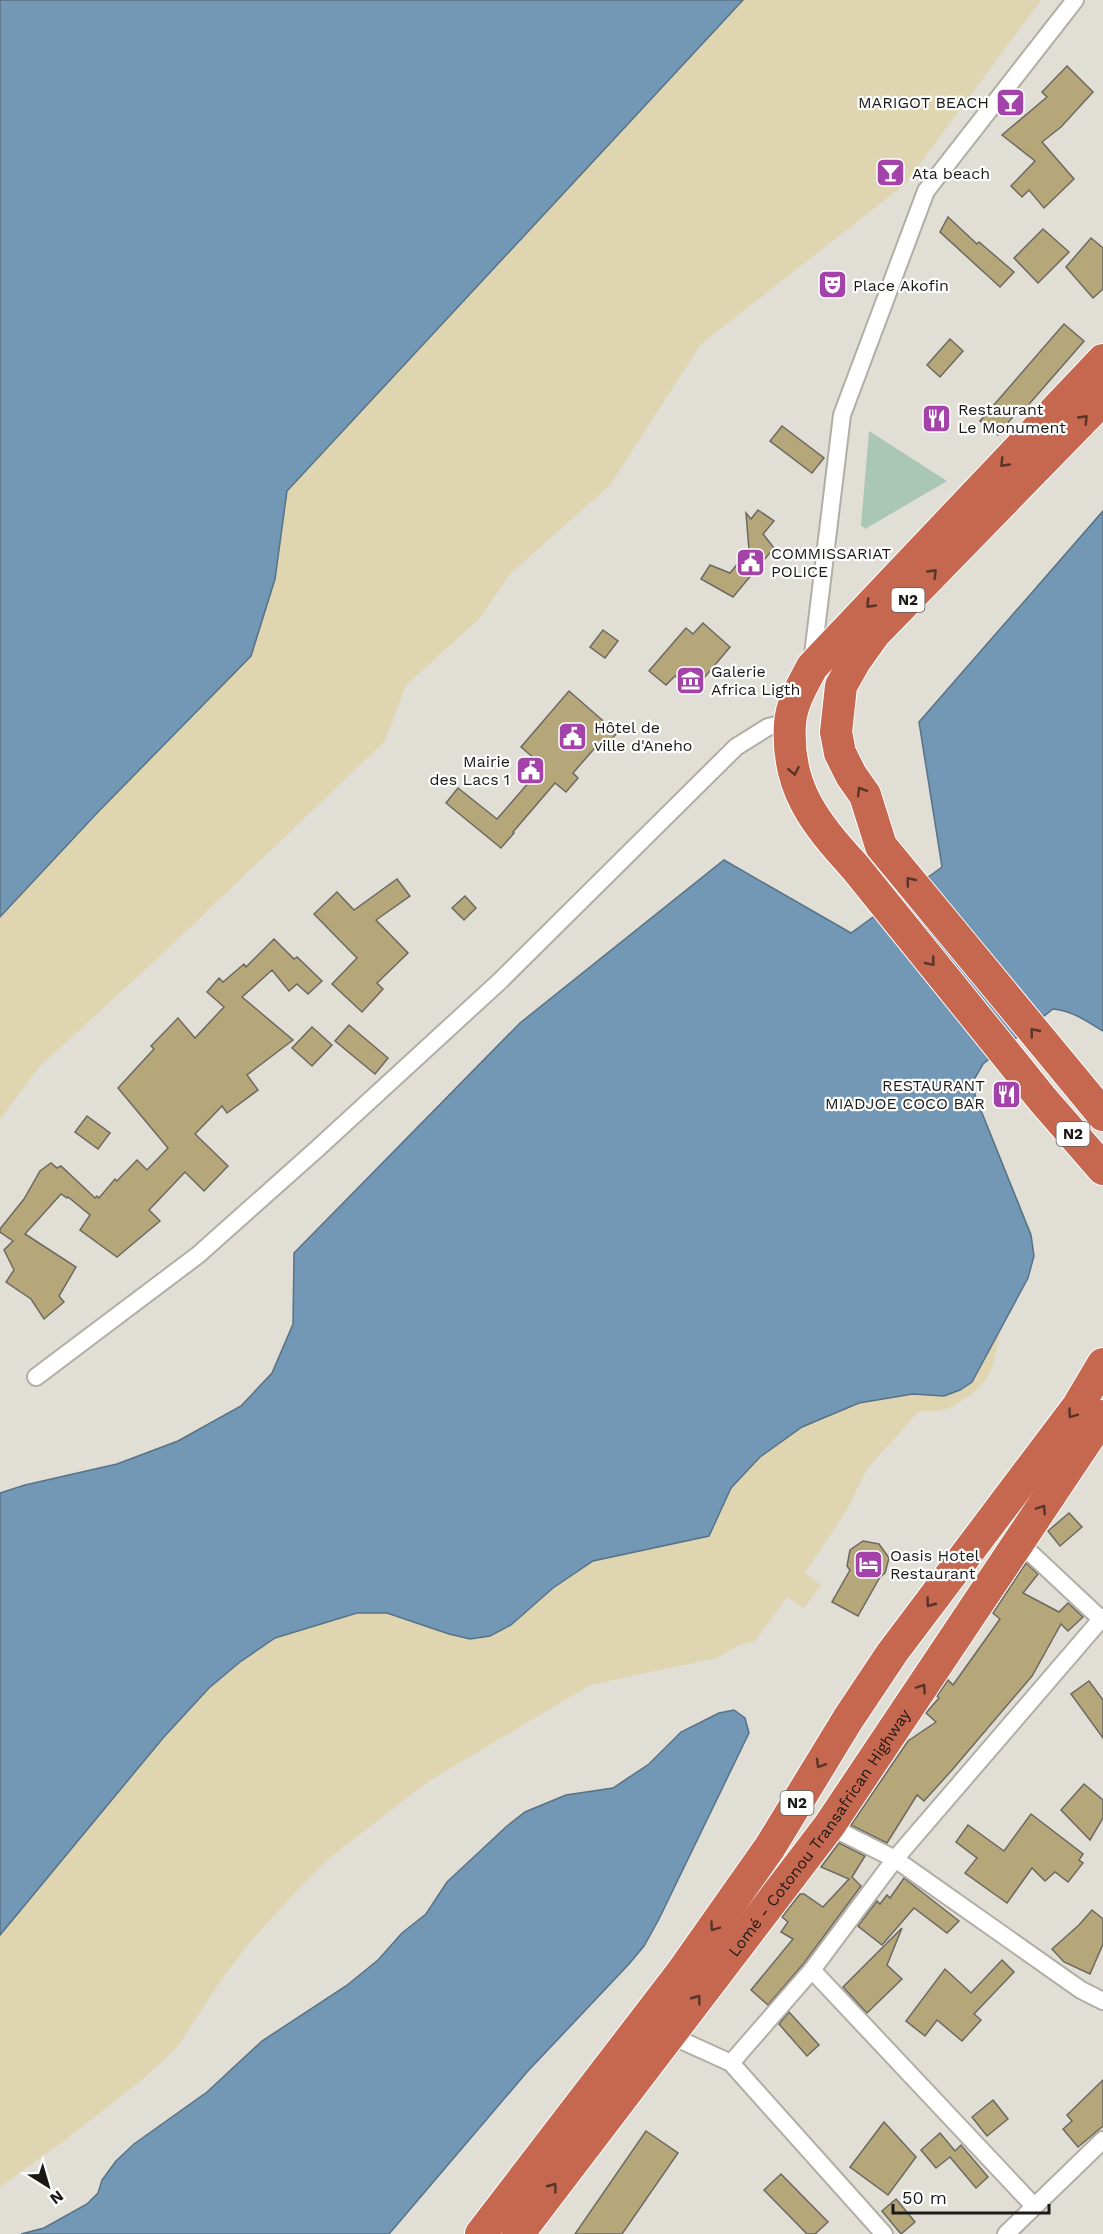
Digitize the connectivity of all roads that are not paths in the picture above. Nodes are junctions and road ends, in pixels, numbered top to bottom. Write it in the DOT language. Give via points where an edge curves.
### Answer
graph roads {
  1 [pos="1076,0"];
  2 [pos="1103,360"];
  3 [pos="1103,399"];
  4 [pos="812,667"];
  5 [pos="790,722"];
  6 [pos="1103,1115"];
  7 [pos="1103,1169"];
  8 [pos="1103,1364"];
  9 [pos="36,1377"];
  10 [pos="1103,1416"];
  11 [pos="1020,1543"];
  12 [pos="1102,1618"];
  13 [pos="830,1826"];
  14 [pos="895,1859"];
  15 [pos="812,1970"];
  16 [pos="1103,2001"];
  17 [pos="657,2027"];
  18 [pos="731,2063"];
  19 [pos="1103,2140"];
  20 [pos="1034,2206"];
  21 [pos="481,2234"];
  22 [pos="518,2234"];
  23 [pos="884,2234"];
  24 [pos="1006,2234"];
  1 -- 4 [label="street" via="926,191 842,415"];
  2 -- 4 [label="highway, N2, one-way"];
  6 -- 3 [label="highway, N2, one-way" via="881,846 866,795 840,753 836,732 841,686 875,633"];
  4 -- 5 [label="highway, N2"];
  5 -- 7 [label="highway, N2, one-way" via="794,775 822,831"];
  5 -- 9 [label="street" via="768,727 736,747 500,981 317,1149 198,1255"];
  8 -- 17 [label="highway, N2, one-way" via="1078,1406 892,1653 770,1847 682,1972"];
  11 -- 10 [label="highway, Lomé - Cotonou Transafrican Highway / N2, one-way"];
  11 -- 12 [label="street"];
  13 -- 11 [label="highway, Lomé - Cotonou Transafrican Highway / N2, one-way"];
  12 -- 14 [label="street"];
  13 -- 14 [label="street"];
  17 -- 13 [label="highway, Lomé - Cotonou Transafrican Highway / N2, one-way"];
  14 -- 15 [label="street"];
  14 -- 16 [label="street" via="1081,1990"];
  15 -- 18 [label="street"];
  15 -- 20 [label="street"];
  17 -- 18 [label="street"];
  17 -- 21 [label="highway, N2"];
  22 -- 17 [label="highway, Lomé - Cotonou Transafrican Highway / N2, one-way"];
  18 -- 23 [label="street"];
  19 -- 20 [label="street"];
  20 -- 24 [label="street"];
}
